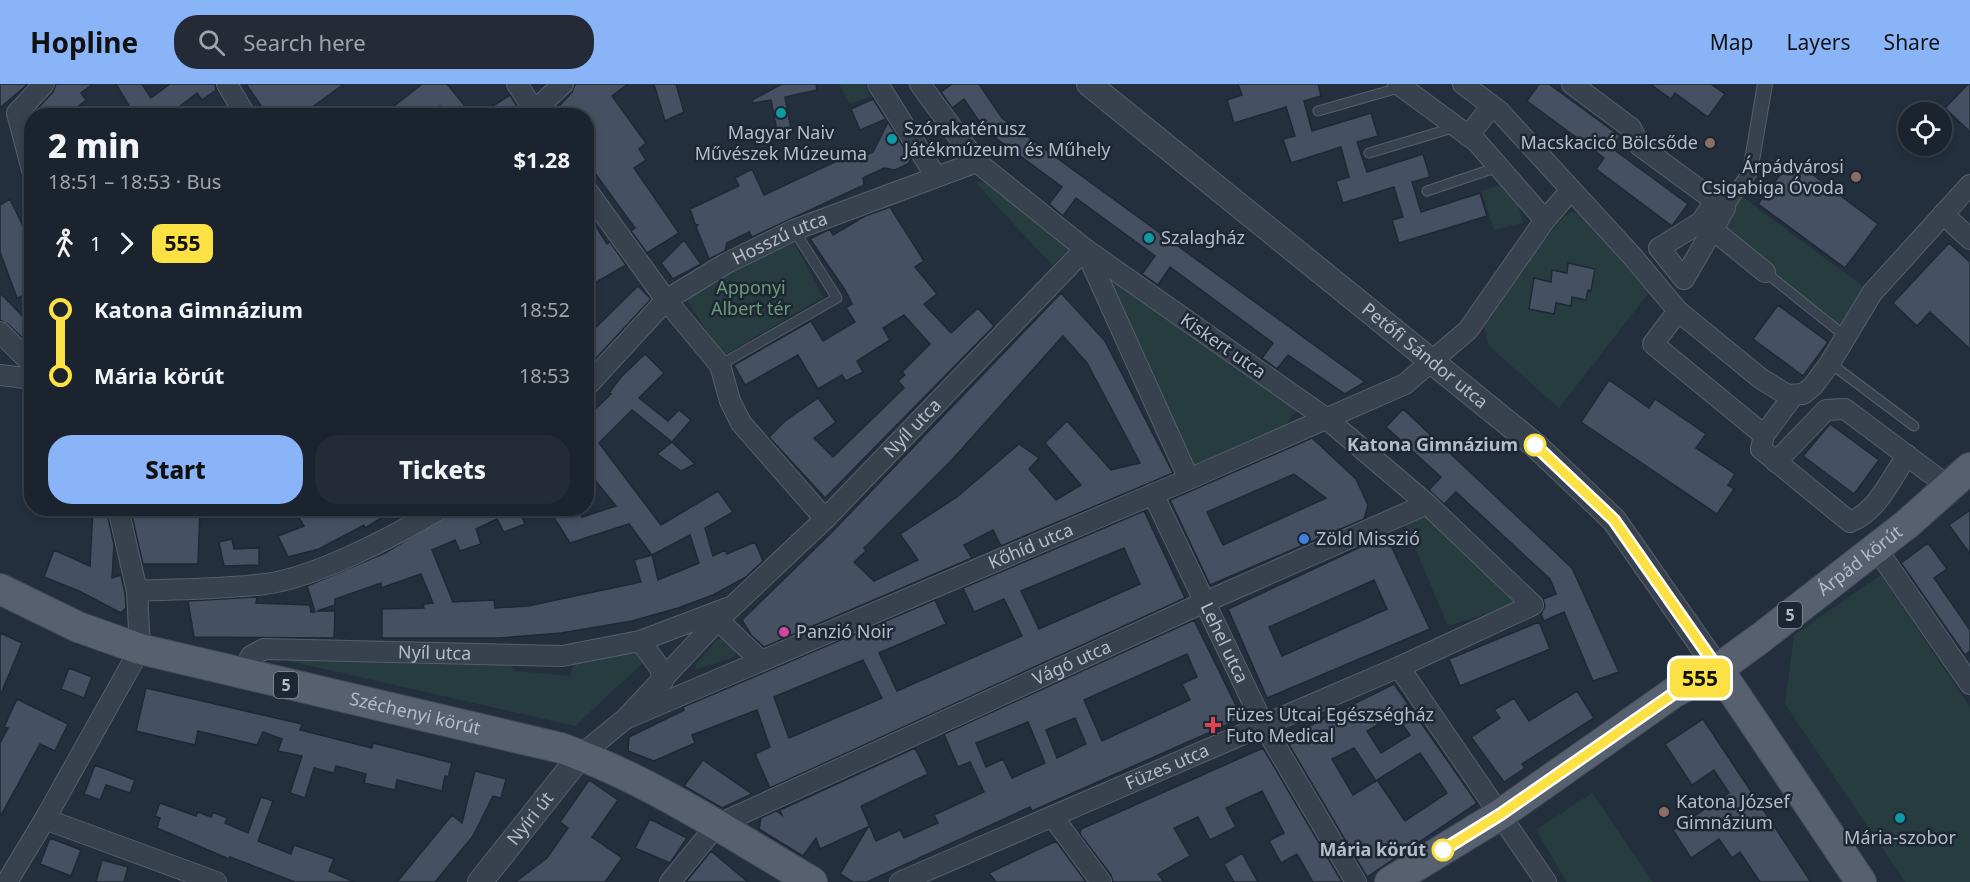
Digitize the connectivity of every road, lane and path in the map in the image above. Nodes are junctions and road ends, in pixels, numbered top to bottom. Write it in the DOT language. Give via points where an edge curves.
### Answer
graph roads {
  1 [pos="44,84"];
  2 [pos="227,84"];
  3 [pos="517,84"];
  4 [pos="563,84"];
  5 [pos="878,84"];
  6 [pos="920,84"];
  7 [pos="1089,84"];
  8 [pos="1462,84"];
  9 [pos="1572,84"];
  10 [pos="1765,84"];
  11 [pos="1400,85"];
  12 [pos="1492,106"];
  13 [pos="241,108"];
  14 [pos="533,108"];
  15 [pos="541,108"];
  16 [pos="1318,111"];
  17 [pos="1462,131"];
  18 [pos="24,140"];
  19 [pos="1370,153"];
  20 [pos="977,162"];
  21 [pos="1498,167"];
  22 [pos="935,175"];
  23 [pos="1970,185"];
  24 [pos="1571,190"];
  25 [pos="1427,191"];
  26 [pos="594,200"];
  27 [pos="1720,205"];
  28 [pos="1943,214"];
  29 [pos="1545,220"];
  30 [pos="1712,229"];
  31 [pos="794,230"];
  32 [pos="1970,239"];
  33 [pos="1084,249"];
  34 [pos="1765,272"];
  35 [pos="666,300"];
  36 [pos="1678,311"];
  37 [pos="0,332"];
  38 [pos="1845,336"];
  39 [pos="24,356"];
  40 [pos="1432,362"];
  41 [pos="1830,363"];
  42 [pos="720,365"];
  43 [pos="0,375"];
  44 [pos="24,378"];
  45 [pos="594,378"];
  46 [pos="1785,394"];
  47 [pos="1327,419"];
  48 [pos="1914,426"];
  49 [pos="1764,435"];
  50 [pos="1906,455"];
  51 [pos="1776,462"];
  52 [pos="1959,477"];
  53 [pos="1189,479"];
  54 [pos="1153,494"];
  55 [pos="1427,504"];
  56 [pos="120,516"];
  57 [pos="428,516"];
  58 [pos="825,519"];
  59 [pos="1876,548"];
  60 [pos="0,589"];
  61 [pos="137,591"];
  62 [pos="1205,602"];
  63 [pos="738,604"];
  64 [pos="1533,605"];
  65 [pos="718,620"];
  66 [pos="640,641"];
  67 [pos="140,649"];
  68 [pos="761,661"];
  69 [pos="1399,667"];
  70 [pos="1718,669"];
  71 [pos="1967,672"];
  72 [pos="241,674"];
  73 [pos="663,681"];
  74 [pos="625,720"];
  75 [pos="1264,726"];
  76 [pos="581,755"];
  77 [pos="1501,814"];
  78 [pos="1053,817"];
  79 [pos="45,819"];
  80 [pos="717,825"];
  81 [pos="7,882"];
  82 [pos="216,882"];
  83 [pos="480,882"];
  84 [pos="670,882"];
  85 [pos="812,882"];
  86 [pos="900,882"];
  87 [pos="1101,882"];
  88 [pos="1356,882"];
  89 [pos="1390,882"];
  90 [pos="1546,882"];
  91 [pos="1861,882"];
  1 -- 18 [label="street" via="17,113"];
  2 -- 13 [label="street"];
  3 -- 14 [label="street"];
  4 -- 15 [label="street"];
  5 -- 22 [label="street"];
  6 -- 20 [label="street, Kiskert utca"];
  7 -- 40 [label="street, Petőfi Sándor utca"];
  8 -- 12 [label="street"];
  9 -- 27 [label="street" via="1631,128 1640,146"];
  10 -- 27 [label="street" via="1750,172"];
  11 -- 16 [label="lane"];
  11 -- 17 [label="street"];
  12 -- 17 [label="street"];
  12 -- 24 [label="street"];
  17 -- 19 [label="lane"];
  17 -- 21 [label="street"];
  20 -- 22 [label="street, Hosszú utca"];
  20 -- 33 [label="street, Kiskert utca"];
  21 -- 25 [label="lane"];
  21 -- 29 [label="street"];
  22 -- 31 [label="street, Hosszú utca"];
  23 -- 28 [label="street"];
  24 -- 29 [label="street, Kőhíd utca"];
  24 -- 36 [label="street"];
  26 -- 35 [label="street"];
  27 -- 30 [label="street"];
  27 -- 30 [label="street" via="1659,248 1684,279"];
  28 -- 32 [label="street"];
  28 -- 38 [label="street" via="1872,293"];
  29 -- 40 [label="street, Kőhíd utca" via="1468,330"];
  30 -- 34 [label="street"];
  31 -- 35 [label="street, Hosszú utca" via="725,264"];
  31 -- 42 [label="lane" via="837,297"];
  33 -- 47 [label="street, Kiskert utca"];
  33 -- 53 [label="street"];
  33 -- 58 [label="street, Nyíl utca"];
  34 -- 38 [label="lane"];
  35 -- 42 [label="street"];
  35 -- 45 [label="street, Hosszú utca"];
  36 -- 46 [label="street"];
  36 -- 49 [label="street" via="1653,344"];
  37 -- 39 [label="street"];
  38 -- 41 [label="street"];
  40 -- 47 [label="street, Kőhíd utca" via="1405,384"];
  40 -- 70 [label="street, Petőfi Sándor utca" via="1535,445 1614,520"];
  41 -- 46 [label="street" via="1809,391"];
  41 -- 48 [label="lane"];
  42 -- 58 [label="street" via="741,423"];
  43 -- 44 [label="street"];
  46 -- 49 [label="street"];
  47 -- 53 [label="street, Kőhíd utca"];
  47 -- 55 [label="street, Kiskert utca"];
  49 -- 51 [label="street" via="1761,449"];
  50 -- 51 [label="street" via="1845,409 1826,410"];
  50 -- 51 [label="street" via="1876,504 1850,522"];
  50 -- 52 [label="street"];
  52 -- 59 [label="main road, Árpád körút / 5"];
  53 -- 54 [label="street, Kőhíd utca"];
  54 -- 62 [label="street, Lehel utca"];
  54 -- 68 [label="street, Kőhíd utca"];
  55 -- 62 [label="street, Vágó utca"];
  55 -- 64 [label="street, Kiskert utca"];
  56 -- 61 [label="street"];
  57 -- 61 [label="street" via="292,578 267,584"];
  58 -- 63 [label="street, Nyíl utca"];
  59 -- 70 [label="main road, Árpád körút / 5"];
  59 -- 71 [label="street"];
  60 -- 67 [label="main road, Széchenyi körút / 5" via="78,627"];
  61 -- 67 [label="street"];
  62 -- 75 [label="street, Lehel utca"];
  62 -- 80 [label="street, Vágó utca"];
  63 -- 65 [label="street, Nyíl utca"];
  63 -- 66 [label="street, Nyíl utca"];
  64 -- 69 [label="street, Füzes utca"];
  65 -- 68 [label="street"];
  65 -- 73 [label="street, Nyíl utca"];
  66 -- 72 [label="street, Nyíl utca" via="562,656 264,649 251,656"];
  66 -- 73 [label="street" via="660,668"];
  67 -- 72 [label="main road, Széchenyi körút / 5"];
  67 -- 79 [label="street"];
  68 -- 74 [label="street, Kőhíd utca"];
  69 -- 75 [label="street, Füzes utca"];
  69 -- 77 [label="street"];
  70 -- 77 [label="main road, 5" via="1680,689"];
  70 -- 91 [label="main road"];
  72 -- 76 [label="main road, Széchenyi körút / 5"];
  73 -- 74 [label="street, Nyíl utca"];
  74 -- 76 [label="street, Nyíl utca"];
  75 -- 78 [label="street, Füzes utca"];
  75 -- 88 [label="street, Lehel utca"];
  76 -- 80 [label="main road, Széchenyi körút / 5" via="642,783"];
  76 -- 83 [label="street, Nyíri út"];
  77 -- 89 [label="main road, 5"];
  77 -- 90 [label="street"];
  78 -- 86 [label="street, Füzes utca"];
  78 -- 87 [label="street"];
  79 -- 81 [label="street"];
  79 -- 82 [label="street"];
  80 -- 84 [label="street"];
  80 -- 85 [label="main road, Széchenyi körút / 5"];
}
